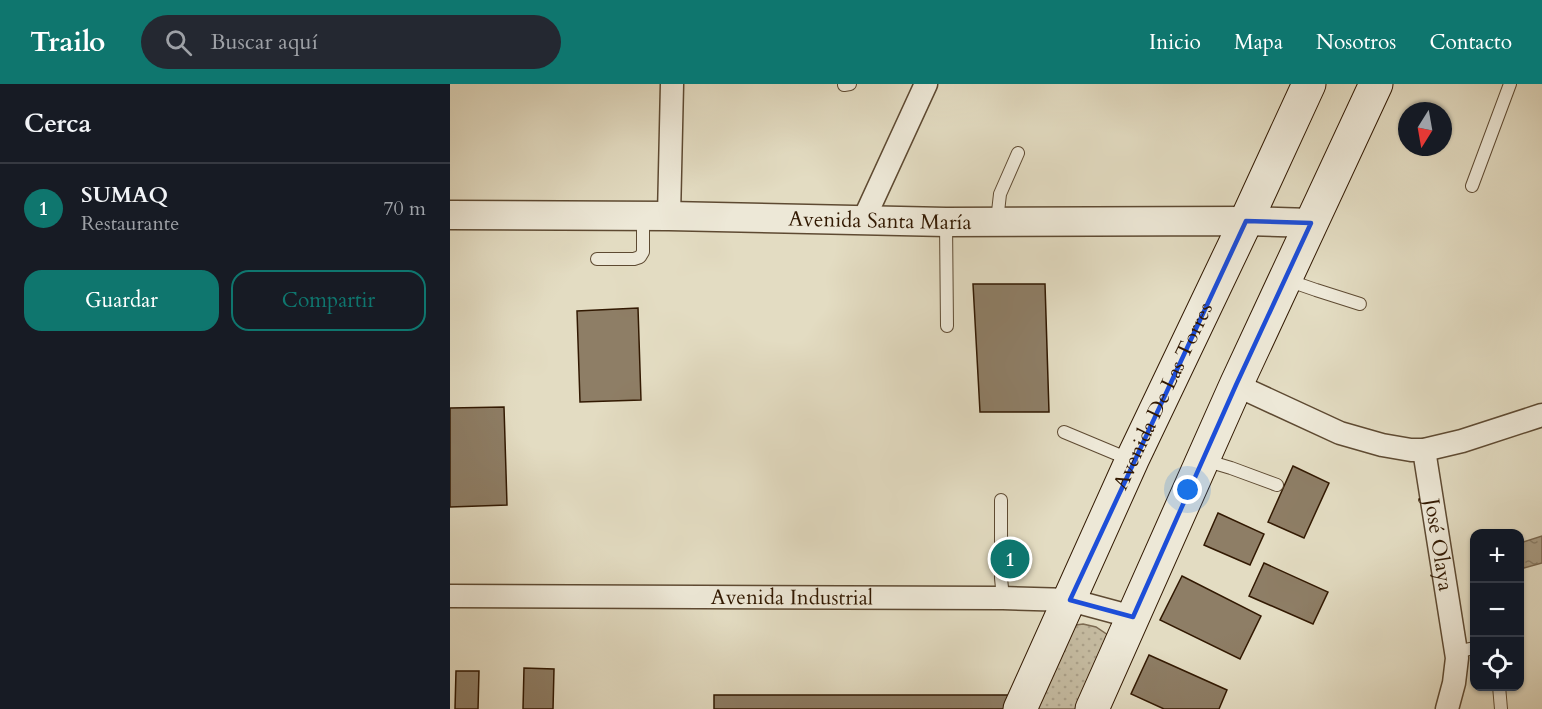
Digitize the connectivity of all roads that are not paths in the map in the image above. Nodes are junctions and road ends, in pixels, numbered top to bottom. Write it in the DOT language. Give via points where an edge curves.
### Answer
graph roads {
  1 [pos="672,84"];
  2 [pos="926,84"];
  3 [pos="1309,84"];
  4 [pos="1376,84"];
  5 [pos="1510,84"];
  6 [pos="1018,153"];
  7 [pos="1472,186"];
  8 [pos="450,215"];
  9 [pos="656,216"];
  10 [pos="863,221"];
  11 [pos="1246,221"];
  12 [pos="946,222"];
  13 [pos="997,222"];
  14 [pos="1311,223"];
  15 [pos="597,259"];
  16 [pos="1286,279"];
  17 [pos="1360,304"];
  18 [pos="947,326"];
  19 [pos="1236,385"];
  20 [pos="1542,415"];
  21 [pos="1064,432"];
  22 [pos="1424,450"];
  23 [pos="1203,459"];
  24 [pos="1132,460"];
  25 [pos="1276,484"];
  26 [pos="1001,500"];
  27 [pos="450,596"];
  28 [pos="1003,598"];
  29 [pos="1070,600"];
  30 [pos="1133,617"];
  31 [pos="1466,653"];
  32 [pos="1499,691"];
  33 [pos="1020,709"];
  34 [pos="1092,709"];
  35 [pos="1447,709"];
  36 [pos="1501,709"];
  1 -- 9 [label="street"];
  2 -- 10 [label="street"];
  3 -- 11 [label="main road, Avenida De Las Torres"];
  4 -- 14 [label="main road"];
  5 -- 7 [label="lane"];
  6 -- 13 [label="lane" via="1000,194"];
  8 -- 9 [label="street, Avenida Santa María"];
  9 -- 10 [label="street, Avenida Santa María"];
  9 -- 15 [label="lane" via="640,257"];
  10 -- 12 [label="street, Avenida Santa María"];
  11 -- 13 [label="street, Avenida Santa María"];
  11 -- 14 [label="street, Avenida Santa María"];
  11 -- 24 [label="main road, Avenida De Las Torres"];
  12 -- 13 [label="street, Avenida Santa María"];
  12 -- 18 [label="lane"];
  14 -- 16 [label="main road"];
  16 -- 17 [label="lane"];
  16 -- 19 [label="main road"];
  19 -- 22 [label="street" via="1340,433 1382,445"];
  19 -- 23 [label="main road"];
  20 -- 22 [label="street"];
  21 -- 24 [label="lane"];
  22 -- 31 [label="street, José Olaya"];
  23 -- 25 [label="lane"];
  23 -- 30 [label="main road"];
  24 -- 29 [label="main road, Avenida De Las Torres"];
  26 -- 28 [label="lane"];
  27 -- 28 [label="street, Avenida Industrial"];
  28 -- 29 [label="street, Avenida Industrial"];
  29 -- 30 [label="street, Avenida Industrial"];
  29 -- 33 [label="main road, Avenida De Las Torres"];
  30 -- 34 [label="main road"];
  31 -- 35 [label="street, José Olaya"];
  32 -- 36 [label="lane"];
}
